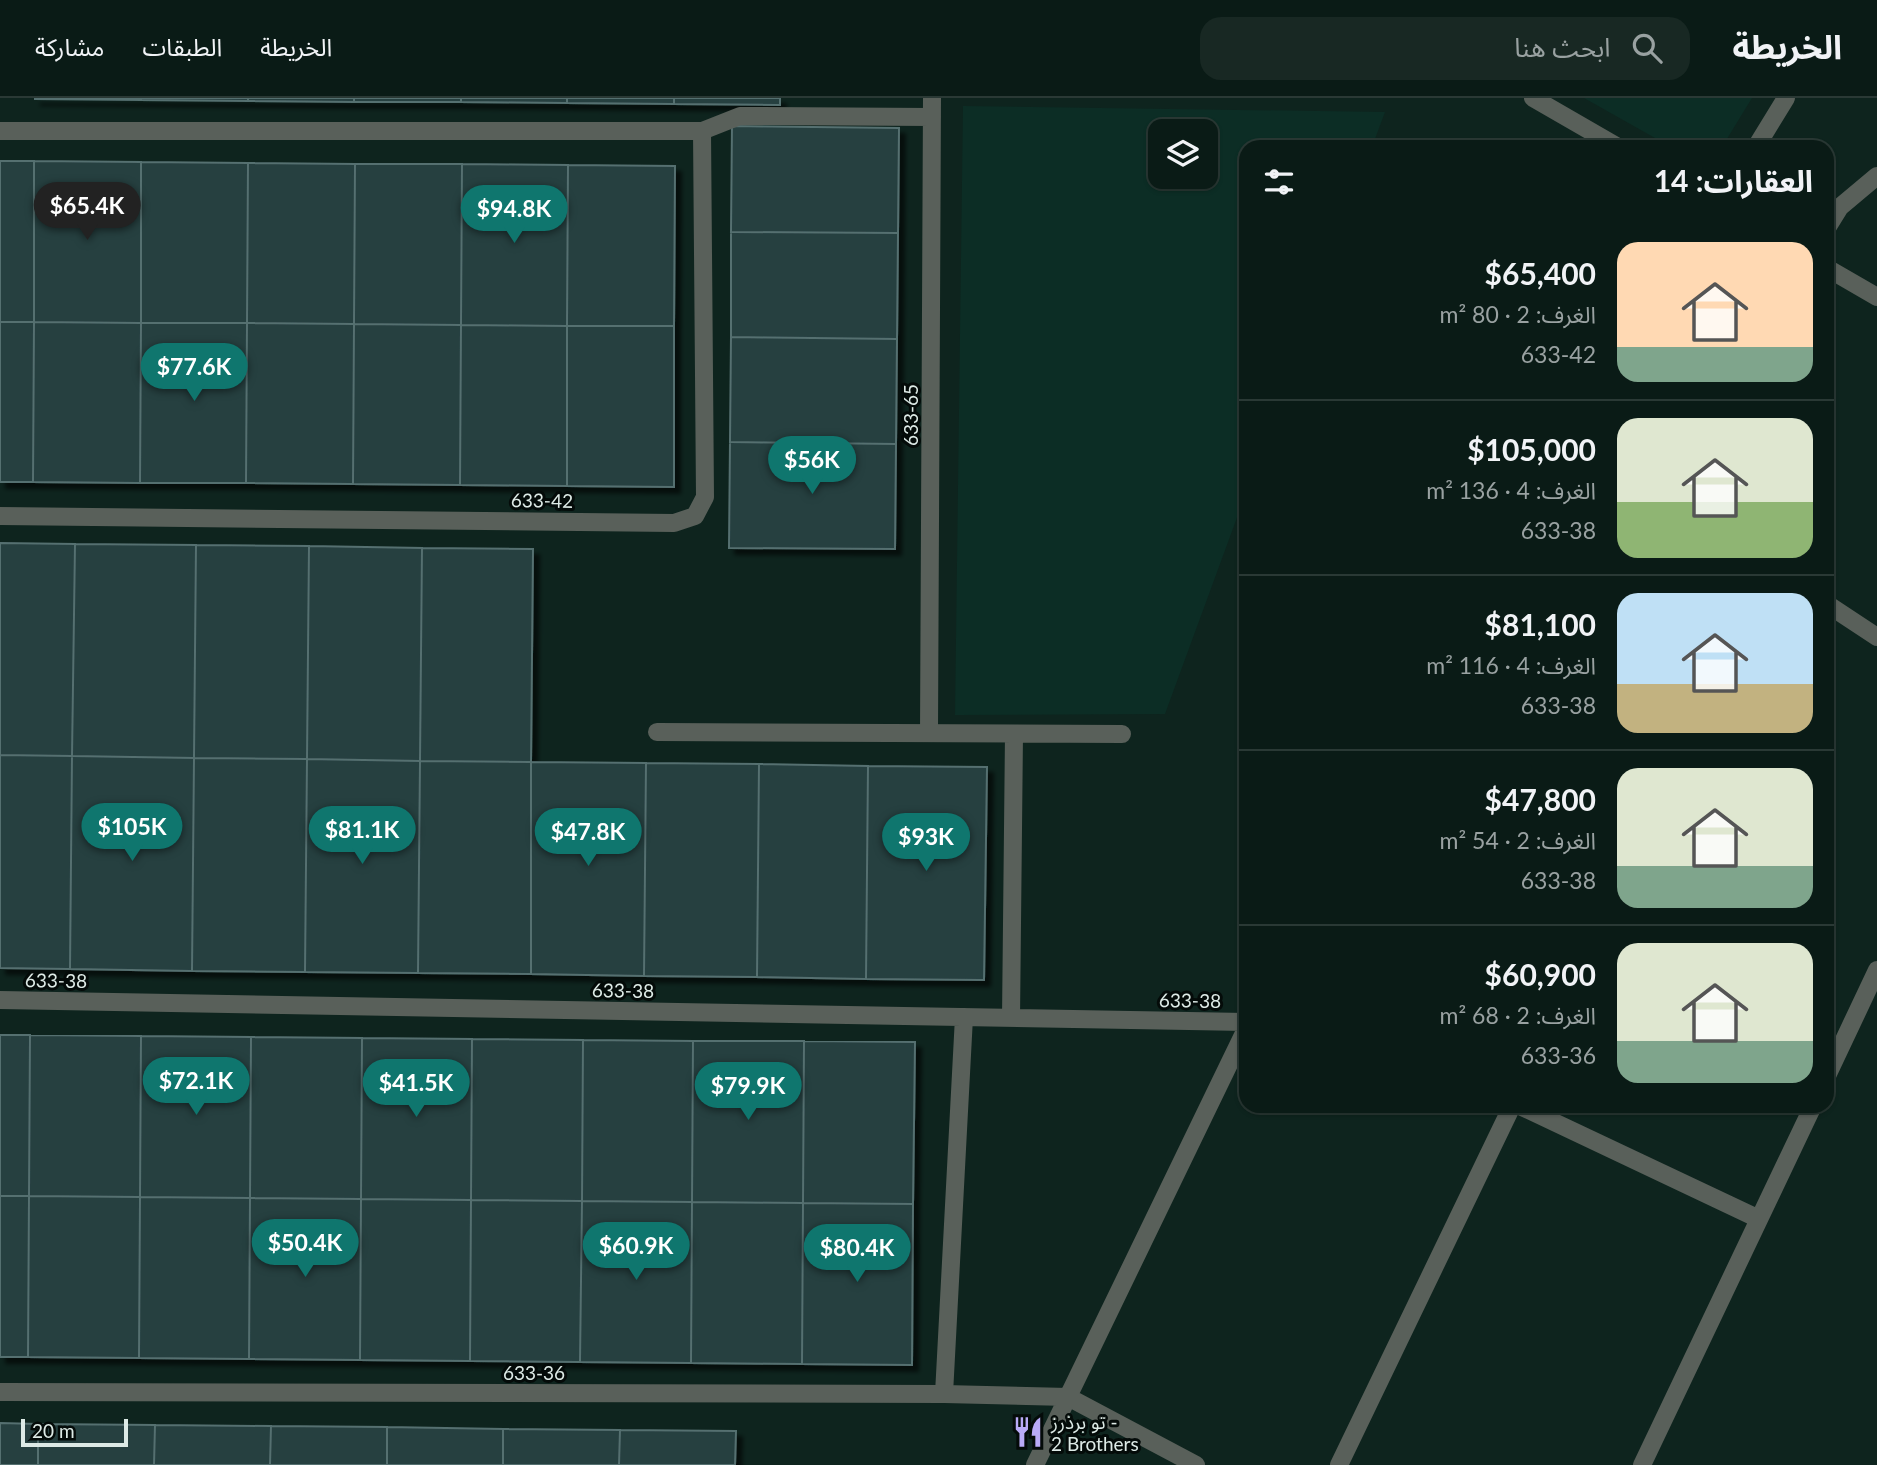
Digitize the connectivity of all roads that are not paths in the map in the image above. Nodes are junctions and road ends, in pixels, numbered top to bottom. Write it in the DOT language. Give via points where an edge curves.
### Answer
graph roads {
  1 [pos="932,98"];
  2 [pos="1533,98"];
  3 [pos="1786,98"];
  4 [pos="932,117"];
  5 [pos="0,131"];
  6 [pos="702,131"];
  7 [pos="1606,140"];
  8 [pos="1760,140"];
  9 [pos="1877,176"];
  10 [pos="1834,217"];
  11 [pos="1834,272"];
  12 [pos="1877,297"];
  13 [pos="0,516"];
  14 [pos="1834,609"];
  15 [pos="1877,637"];
  16 [pos="657,732"];
  17 [pos="929,733"];
  18 [pos="1014,733"];
  19 [pos="1122,734"];
  20 [pos="1877,970"];
  21 [pos="0,1000"];
  22 [pos="964,1017"];
  23 [pos="1011,1018"];
  24 [pos="1239,1022"];
  25 [pos="1239,1043"];
  26 [pos="1834,1061"];
  27 [pos="1509,1113"];
  28 [pos="1535,1113"];
  29 [pos="1810,1113"];
  30 [pos="1759,1219"];
  31 [pos="0,1392"];
  32 [pos="944,1394"];
  33 [pos="1068,1396"];
  34 [pos="1035,1465"];
  35 [pos="1196,1465"];
  36 [pos="1339,1465"];
  37 [pos="1642,1465"];
  1 -- 4 [label="street, 633-65"];
  2 -- 7 [label="street"];
  3 -- 8 [label="street"];
  4 -- 6 [label="street" via="740,116"];
  4 -- 17 [label="street, 633-65"];
  5 -- 6 [label="street"];
  6 -- 13 [label="street, 633-42" via="705,497 695,516 674,523"];
  9 -- 10 [label="street"];
  11 -- 12 [label="street"];
  14 -- 15 [label="street"];
  16 -- 17 [label="street"];
  17 -- 18 [label="street"];
  18 -- 19 [label="street"];
  18 -- 23 [label="street"];
  20 -- 26 [label="street"];
  21 -- 22 [label="street, 633-38"];
  22 -- 23 [label="street, 633-38"];
  22 -- 32 [label="street"];
  23 -- 24 [label="street, 633-38"];
  25 -- 33 [label="street"];
  27 -- 36 [label="street"];
  28 -- 30 [label="street"];
  29 -- 30 [label="street"];
  30 -- 37 [label="street"];
  31 -- 32 [label="street, 633-36"];
  32 -- 33 [label="street, 633-36"];
  33 -- 34 [label="street"];
  33 -- 35 [label="street"];
}
